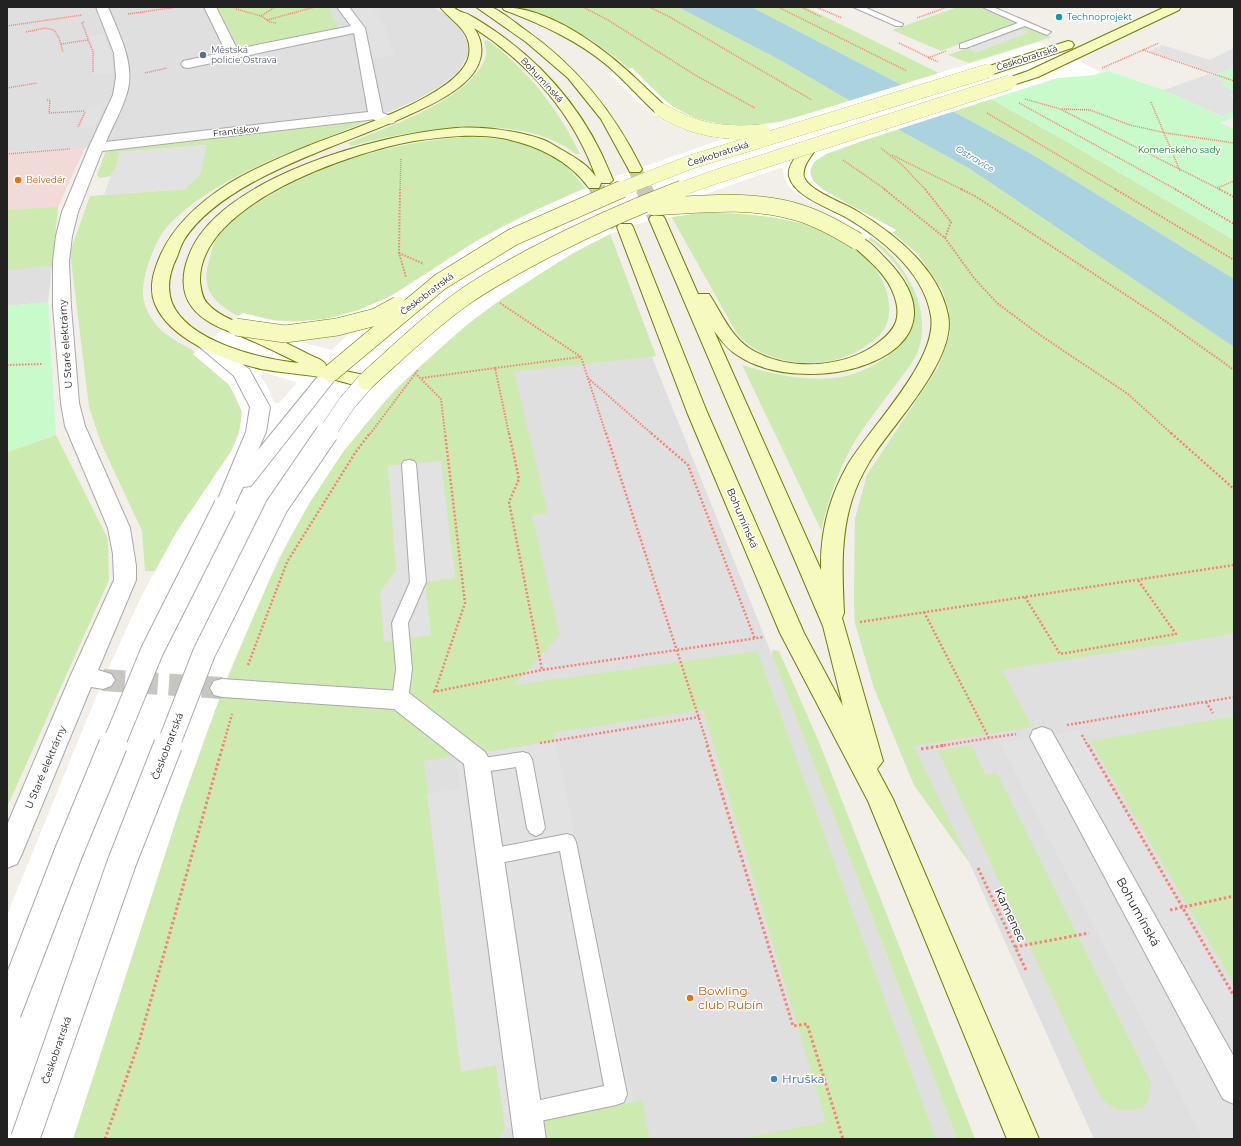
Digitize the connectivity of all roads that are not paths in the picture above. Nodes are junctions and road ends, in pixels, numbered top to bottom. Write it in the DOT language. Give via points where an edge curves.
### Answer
graph roads {
  1 [pos="210,7"];
  2 [pos="343,7"];
  3 [pos="448,7"];
  4 [pos="482,7"];
  5 [pos="508,7"];
  6 [pos="857,7"];
  7 [pos="986,7"];
  8 [pos="1175,7"];
  9 [pos="102,10"];
  10 [pos="1146,20"];
  11 [pos="1026,23"];
  12 [pos="899,24"];
  13 [pos="359,28"];
  14 [pos="1047,32"];
  15 [pos="963,46"];
  16 [pos="233,54"];
  17 [pos="188,64"];
  18 [pos="382,117"];
  19 [pos="812,124"];
  20 [pos="812,145"];
  21 [pos="96,146"];
  22 [pos="635,169"];
  23 [pos="631,208"];
  24 [pos="657,219"];
  25 [pos="623,228"];
  26 [pos="671,250"];
  27 [pos="440,282"];
  28 [pos="232,326"];
  29 [pos="205,344"];
  30 [pos="331,373"];
  31 [pos="366,381"];
  32 [pos="409,464"];
  33 [pos="225,506"];
  34 [pos="834,626"];
  35 [pos="231,689"];
  36 [pos="400,700"];
  37 [pos="1040,733"];
  38 [pos="477,766"];
  39 [pos="880,799"];
  40 [pos="536,828"];
  41 [pos="7,856"];
  42 [pos="490,857"];
  43 [pos="7,1012"];
  44 [pos="1234,1088"];
  45 [pos="528,1126"];
  46 [pos="24,1139"];
  47 [pos="1023,1139"];
  1 -- 16 [label="street"];
  2 -- 13 [label="street"];
  3 -- 18 [label="main road" via="463,21 474,37 476,53 473,64 466,74 436,97"];
  3 -- 28 [label="main road, Bohumínská" via="517,54 544,80 580,126 600,182 552,148 502,134 434,135 382,143 344,154 294,175 252,199 212,230 201,244 192,276 193,291 199,304 212,316"];
  4 -- 22 [label="main road" via="544,48 574,76 604,111"];
  5 -- 19 [label="main road, bridge" via="557,27 572,36 620,70 661,110 679,121 700,129 728,133"];
  6 -- 12 [label="lane"];
  7 -- 11 [label="lane"];
  8 -- 10 [label="main road, Českobratrská"];
  9 -- 21 [label="street, U Staré elektrárny" via="120,53 123,77 120,95"];
  10 -- 19 [label="main road, Českobratrská, bridge"];
  10 -- 20 [label="main road, Českobratrská, bridge" via="1033,74"];
  11 -- 14 [label="lane"];
  11 -- 15 [label="lane"];
  13 -- 16 [label="street"];
  13 -- 18 [label="street"];
  16 -- 17 [label="street"];
  18 -- 21 [label="street, Františkov"];
  18 -- 29 [label="main road" via="236,185 180,232 164,260 161,275 164,302 174,322"];
  19 -- 27 [label="main road, Českobratrská, bridge" via="691,162 607,195 513,237"];
  20 -- 23 [label="main road, Českobratrská, bridge"];
  20 -- 34 [label="main road" via="797,170 800,183 812,193 853,214 882,235 912,264 926,282 939,309 941,330 931,358 855,470 838,508 830,558"];
  21 -- 41 [label="street, U Staré elektrárny" via="70,212 64,236 61,261 62,307 70,403 75,426 119,528 126,562 124,580 93,678"];
  23 -- 26 [label="main road, bridge" via="722,203 762,205 812,217 856,241 879,260 893,279 904,302 905,321 898,336 874,354 847,366 820,368 765,362 743,352 728,337"];
  23 -- 31 [label="main road, Českobratrská, bridge" via="567,238 463,298"];
  24 -- 26 [label="main road, Bohumínská"];
  25 -- 39 [label="main road, Bohumínská" via="697,412 792,633"];
  26 -- 34 [label="main road, Bohumínská"];
  27 -- 28 [label="main road, bridge" via="376,317 337,327 285,334"];
  27 -- 30 [label="main road, Českobratrská, bridge"];
  28 -- 30 [label="main road, bridge" via="294,353"];
  29 -- 30 [label="main road" via="260,363"];
  29 -- 33 [label="street" via="242,373 260,407 256,432"];
  30 -- 31 [label="main road"];
  30 -- 33 [label="street, Českobratrská"];
  31 -- 46 [label="street, Českobratrská, bridge" via="346,403 277,506 204,653 122,862"];
  32 -- 36 [label="lane" via="418,582 400,623 404,669"];
  33 -- 43 [label="street, Českobratrská, bridge" via="152,651 68,854"];
  34 -- 39 [label="main road, Bohumínská"];
  35 -- 36 [label="street"];
  36 -- 38 [label="street" via="476,759"];
  37 -- 44 [label="street, Bohumínská"];
  38 -- 40 [label="lane" via="523,759"];
  38 -- 42 [label="street"];
  39 -- 47 [label="main road, Bohumínská"];
  42 -- 45 [label="street"];
  42 -- 45 [label="lane" via="566,842 616,1094"];
}
